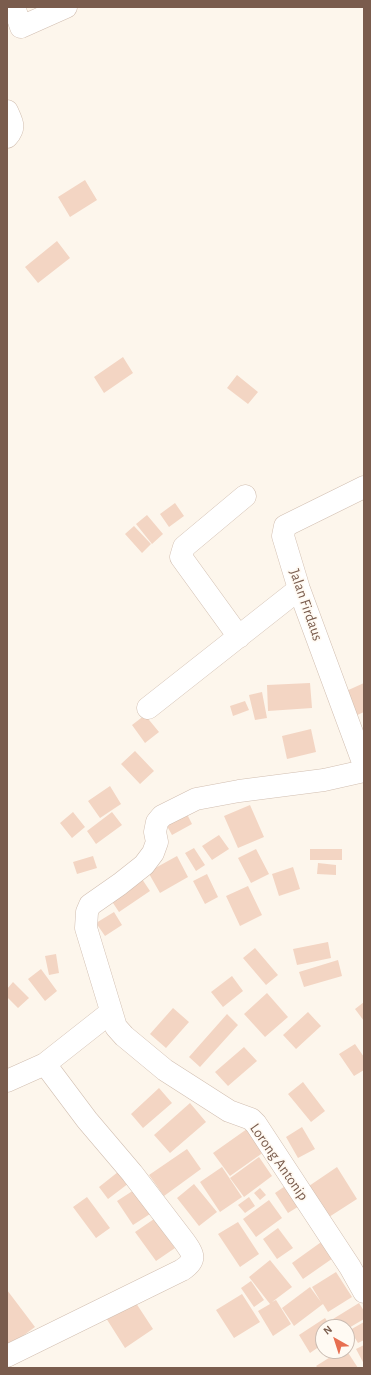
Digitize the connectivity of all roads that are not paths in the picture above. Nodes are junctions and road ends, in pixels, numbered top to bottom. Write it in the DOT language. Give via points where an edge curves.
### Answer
graph roads {
  1 [pos="14,7"];
  2 [pos="66,7"];
  3 [pos="14,31"];
  4 [pos="7,110"];
  5 [pos="7,137"];
  6 [pos="364,487"];
  7 [pos="245,496"];
  8 [pos="299,589"];
  9 [pos="239,637"];
  10 [pos="148,708"];
  11 [pos="364,765"];
  12 [pos="364,771"];
  13 [pos="111,1012"];
  14 [pos="45,1064"];
  15 [pos="7,1081"];
  16 [pos="357,1263"];
  17 [pos="364,1292"];
  18 [pos="7,1356"];
  1 -- 3 [label="street"];
  2 -- 3 [label="street"];
  4 -- 5 [label="street" via="13,125 12,132"];
  6 -- 8 [label="street, Jalan Firdaus" via="285,526 283,536"];
  7 -- 9 [label="street" via="184,547 181,557"];
  8 -- 9 [label="street"];
  8 -- 11 [label="street, Jalan Firdaus"];
  9 -- 10 [label="street"];
  12 -- 13 [label="street, Lorong Antonip" via="324,780 196,799 162,816 157,822 157,842 153,853 144,865 90,905 87,912 86,928"];
  13 -- 14 [label="street"];
  13 -- 16 [label="street, Lorong Antonip" via="116,1027 124,1036 172,1074 228,1111 251,1119 256,1124"];
  14 -- 15 [label="street"];
  14 -- 18 [label="street" via="184,1241 192,1252 192,1260 190,1265 182,1270"];
  16 -- 17 [label="street, Lorong Antonip"];
}
